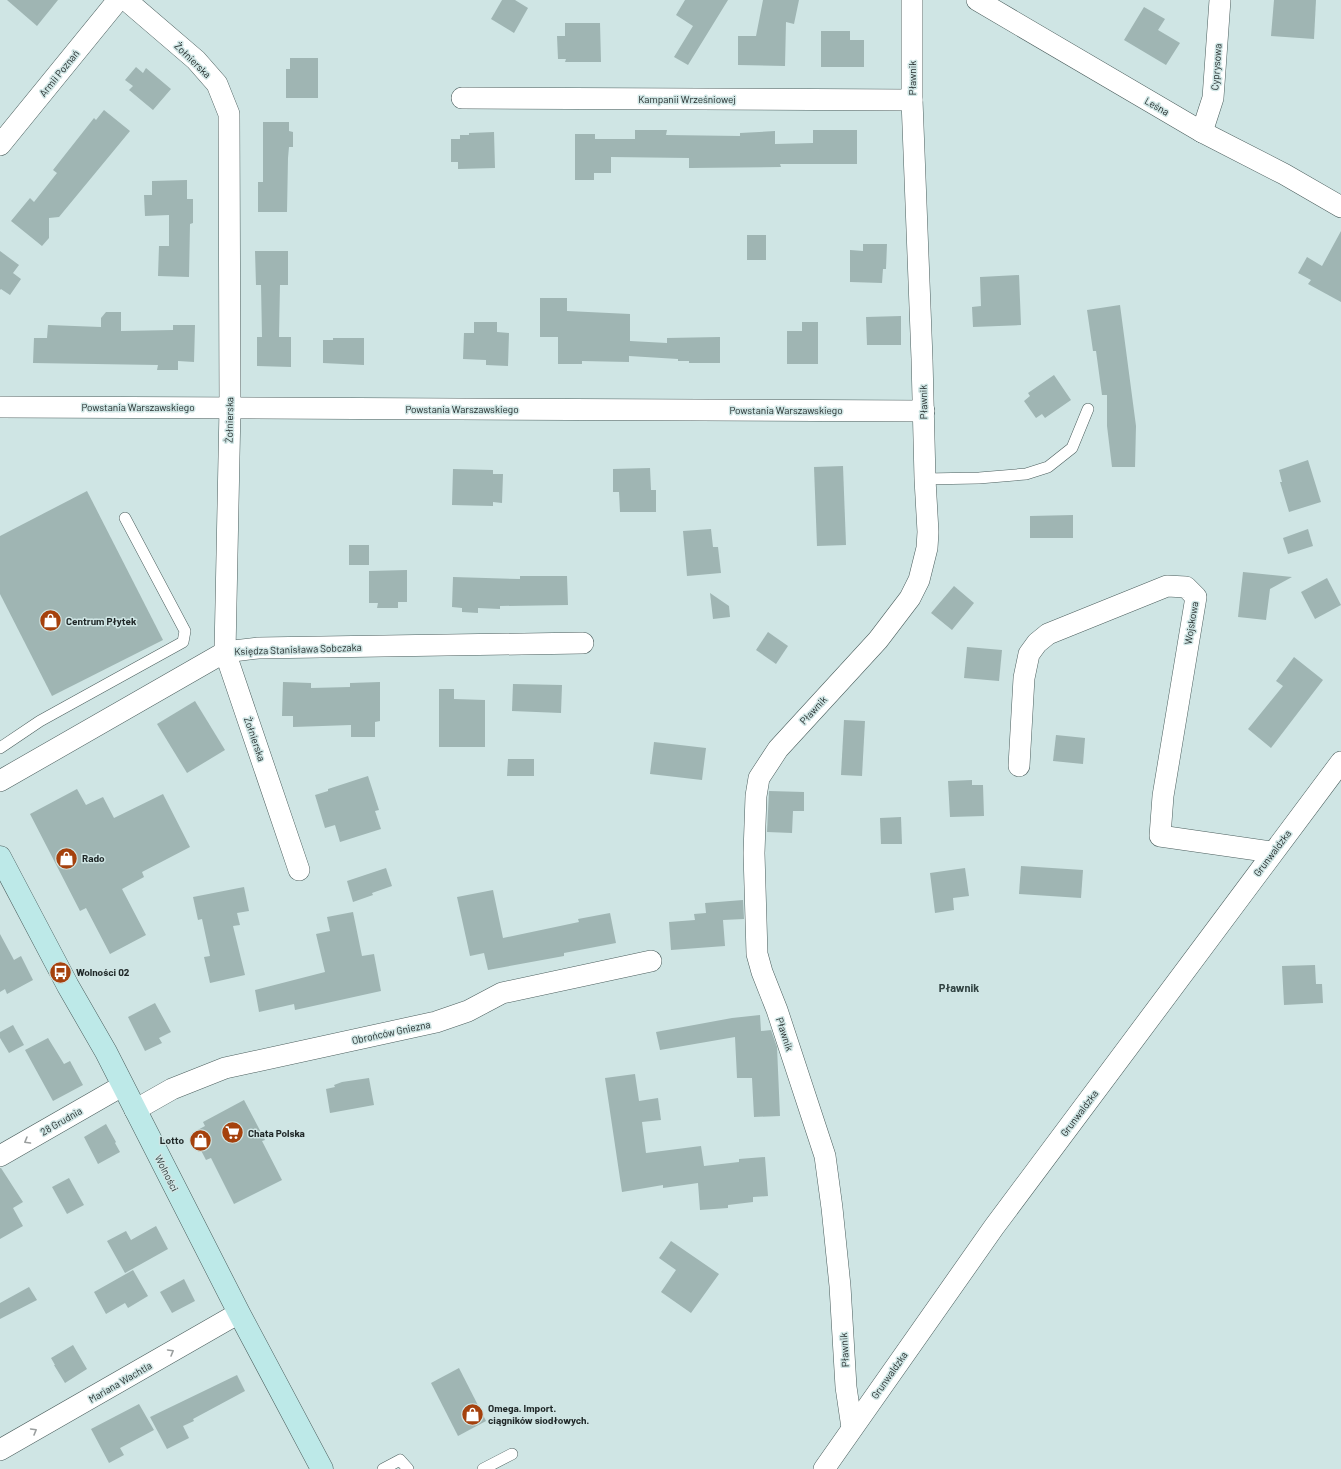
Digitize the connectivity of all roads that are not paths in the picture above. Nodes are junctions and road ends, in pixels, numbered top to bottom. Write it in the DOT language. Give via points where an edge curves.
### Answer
graph roads {
  1 [pos="118,0"];
  2 [pos="126,0"];
  3 [pos="912,0"];
  4 [pos="977,0"];
  5 [pos="1220,0"];
  6 [pos="462,98"];
  7 [pos="912,100"];
  8 [pos="1202,132"];
  9 [pos="0,145"];
  10 [pos="1341,207"];
  11 [pos="0,407"];
  12 [pos="230,408"];
  13 [pos="1088,409"];
  14 [pos="924,411"];
  15 [pos="925,479"];
  16 [pos="125,518"];
  17 [pos="583,643"];
  18 [pos="225,652"];
  19 [pos="0,748"];
  20 [pos="1341,762"];
  21 [pos="1019,766"];
  22 [pos="0,781"];
  23 [pos="1272,852"];
  24 [pos="2,866"];
  25 [pos="299,870"];
  26 [pos="651,961"];
  27 [pos="122,1086"];
  28 [pos="134,1110"];
  29 [pos="0,1156"];
  30 [pos="239,1313"];
  31 [pos="852,1428"];
  32 [pos="0,1450"];
  33 [pos="512,1454"];
  34 [pos="322,1469"];
  35 [pos="383,1469"];
  36 [pos="408,1469"];
  37 [pos="484,1469"];
  38 [pos="824,1469"];
  1 -- 9 [label="street, Armii Poznań"];
  2 -- 12 [label="street, Żołnierska" via="196,60 217,84 229,114"];
  3 -- 7 [label="street, Pławnik"];
  4 -- 8 [label="street, Leśna"];
  5 -- 8 [label="street, Cyprysowa" via="1213,98"];
  6 -- 7 [label="street, Kampanii Wrześniowej"];
  7 -- 14 [label="street, Pławnik"];
  8 -- 10 [label="street, Leśna"];
  11 -- 12 [label="street, Powstania Warszawskiego"];
  12 -- 14 [label="street, Powstania Warszawskiego"];
  12 -- 18 [label="street, Żołnierska"];
  13 -- 15 [label="lane" via="1072,448 1048,467 1026,474"];
  14 -- 15 [label="street, Pławnik"];
  15 -- 31 [label="street, Pławnik" via="927,548 910,598 878,640 778,749 759,778 756,796 754,853 757,954 825,1156 840,1286 846,1387"];
  16 -- 19 [label="lane" via="185,631 183,642 40,721"];
  17 -- 18 [label="street, Księdza Stanisława Sobczaka" via="258,648"];
  18 -- 22 [label="street, Księdza Stanisława Sobczaka"];
  18 -- 25 [label="street, Żołnierska"];
  20 -- 23 [label="street, Grunwaldzka"];
  21 -- 23 [label="street, Wojskowa" via="1024,678 1029,654 1037,643 1048,634 1145,594 1167,586 1186,587 1196,597 1163,796 1160,836"];
  23 -- 31 [label="street, Grunwaldzka" via="994,1227"];
  24 -- 27 [label="street, Wolności" via="106,1052"];
  26 -- 28 [label="street, Obrońców Gniezna" via="502,992 468,1011 436,1022 225,1068 172,1089"];
  27 -- 28 [label="street, Wolności"];
  27 -- 29 [label="street, 28 Grudnia, one-way"];
  28 -- 30 [label="street, Wolności"];
  32 -- 30 [label="street, Mariana Wachtla, one-way"];
  30 -- 34 [label="street, Wolności"];
  31 -- 38 [label="street, Grunwaldzka"];
  33 -- 37 [label="lane"];
  35 -- 36 [label="lane" via="400,1460"];
}
